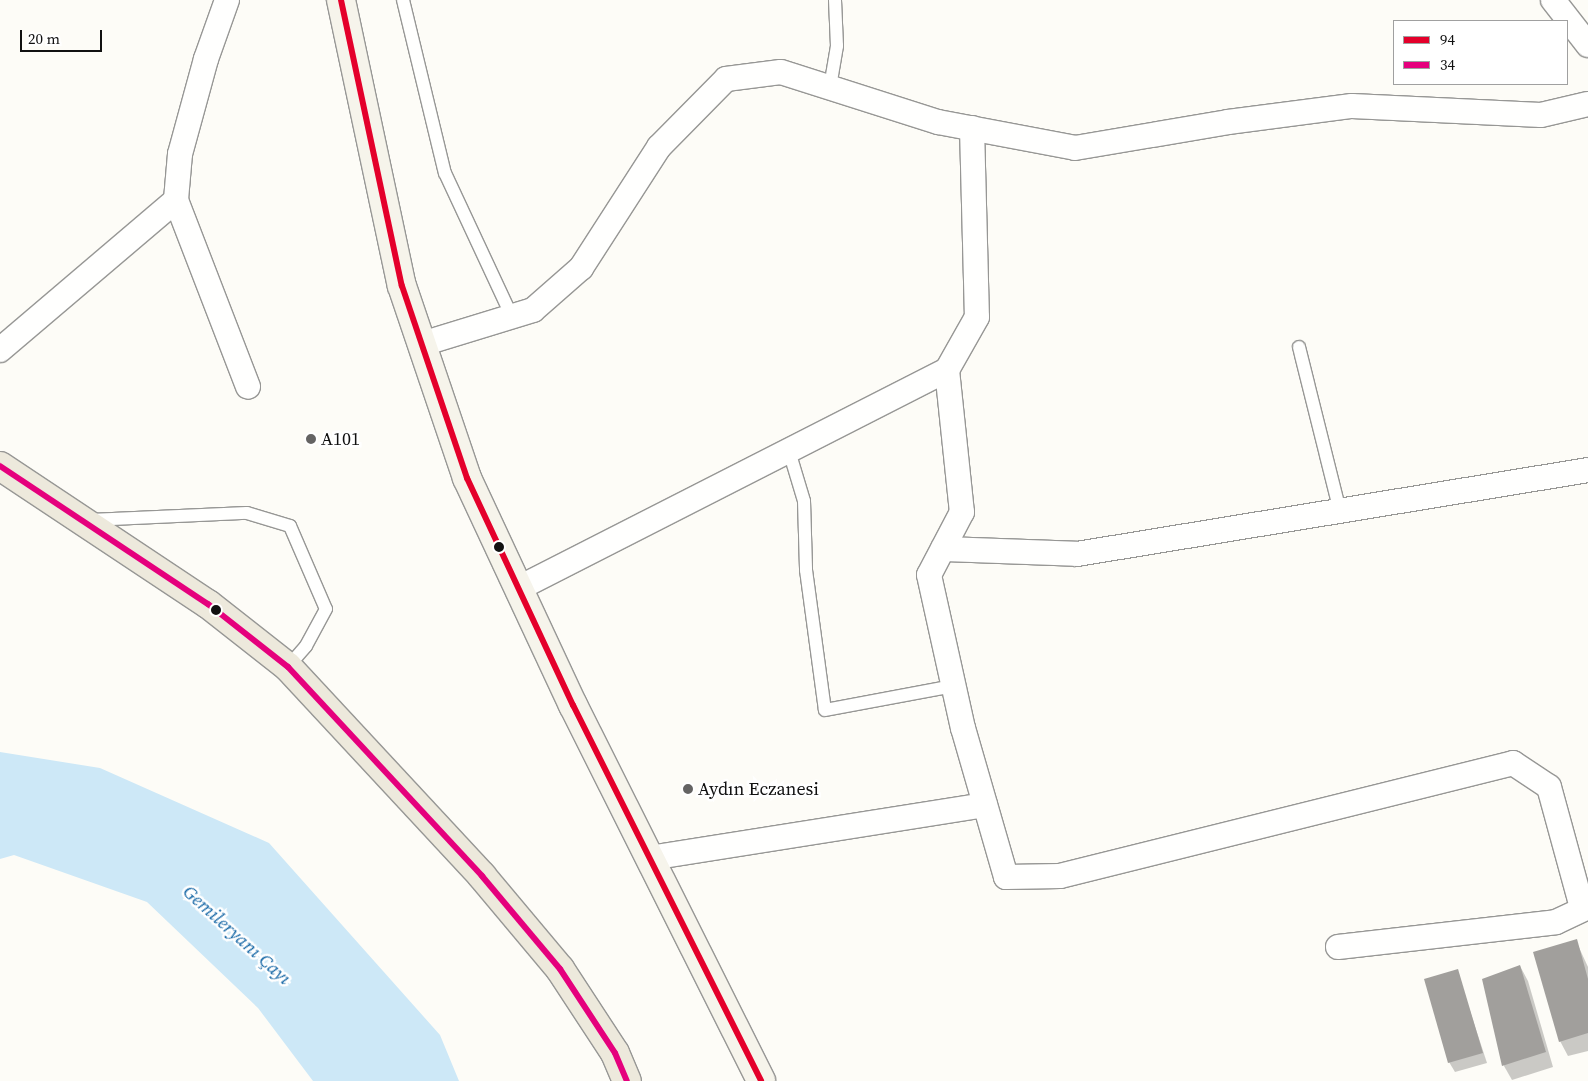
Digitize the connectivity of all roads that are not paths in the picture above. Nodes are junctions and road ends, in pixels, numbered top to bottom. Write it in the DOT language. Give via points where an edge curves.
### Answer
graph roads {
  1 [pos="227,0"];
  2 [pos="341,0"];
  3 [pos="403,0"];
  4 [pos="835,0"];
  5 [pos="1552,0"];
  6 [pos="1588,45"];
  7 [pos="830,88"];
  8 [pos="1588,104"];
  9 [pos="972,128"];
  10 [pos="176,200"];
  11 [pos="512,317"];
  12 [pos="422,344"];
  13 [pos="1299,347"];
  14 [pos="0,350"];
  15 [pos="947,370"];
  16 [pos="248,387"];
  17 [pos="789,451"];
  18 [pos="0,466"];
  19 [pos="1588,470"];
  20 [pos="1340,512"];
  21 [pos="82,520"];
  22 [pos="942,549"];
  23 [pos="519,588"];
  24 [pos="288,667"];
  25 [pos="953,686"];
  26 [pos="985,805"];
  27 [pos="650,858"];
  28 [pos="1585,907"];
  29 [pos="1338,948"];
  30 [pos="627,1081"];
  31 [pos="761,1081"];
  1 -- 10 [label="street" via="206,59 180,154"];
  2 -- 12 [label="main road" via="402,286"];
  3 -- 11 [label="lane" via="445,173"];
  4 -- 7 [label="lane" via="837,46"];
  5 -- 6 [label="street"];
  7 -- 9 [label="street" via="938,122"];
  7 -- 11 [label="street" via="780,72 726,79 659,147 581,268 533,310"];
  8 -- 9 [label="street" via="1541,115 1352,106 1228,122 1075,148"];
  9 -- 15 [label="street" via="976,317"];
  10 -- 14 [label="street"];
  10 -- 16 [label="street"];
  11 -- 12 [label="street"];
  12 -- 23 [label="main road" via="467,478"];
  13 -- 20 [label="lane"];
  15 -- 17 [label="street"];
  15 -- 22 [label="street" via="962,512"];
  17 -- 23 [label="street"];
  17 -- 25 [label="lane" via="804,501 806,570 826,710"];
  18 -- 21 [label="main road"];
  19 -- 20 [label="street"];
  20 -- 22 [label="street" via="1077,554"];
  21 -- 24 [label="main road" via="208,604"];
  21 -- 24 [label="lane" via="247,513 290,526 326,610 306,646"];
  22 -- 25 [label="street" via="929,575"];
  23 -- 27 [label="main road"];
  24 -- 30 [label="main road" via="482,876 560,969 615,1053"];
  25 -- 26 [label="street"];
  26 -- 27 [label="street"];
  26 -- 28 [label="street" via="1006,877 1060,876 1513,763 1548,787"];
  27 -- 31 [label="main road"];
  28 -- 29 [label="street" via="1556,922"];
}
